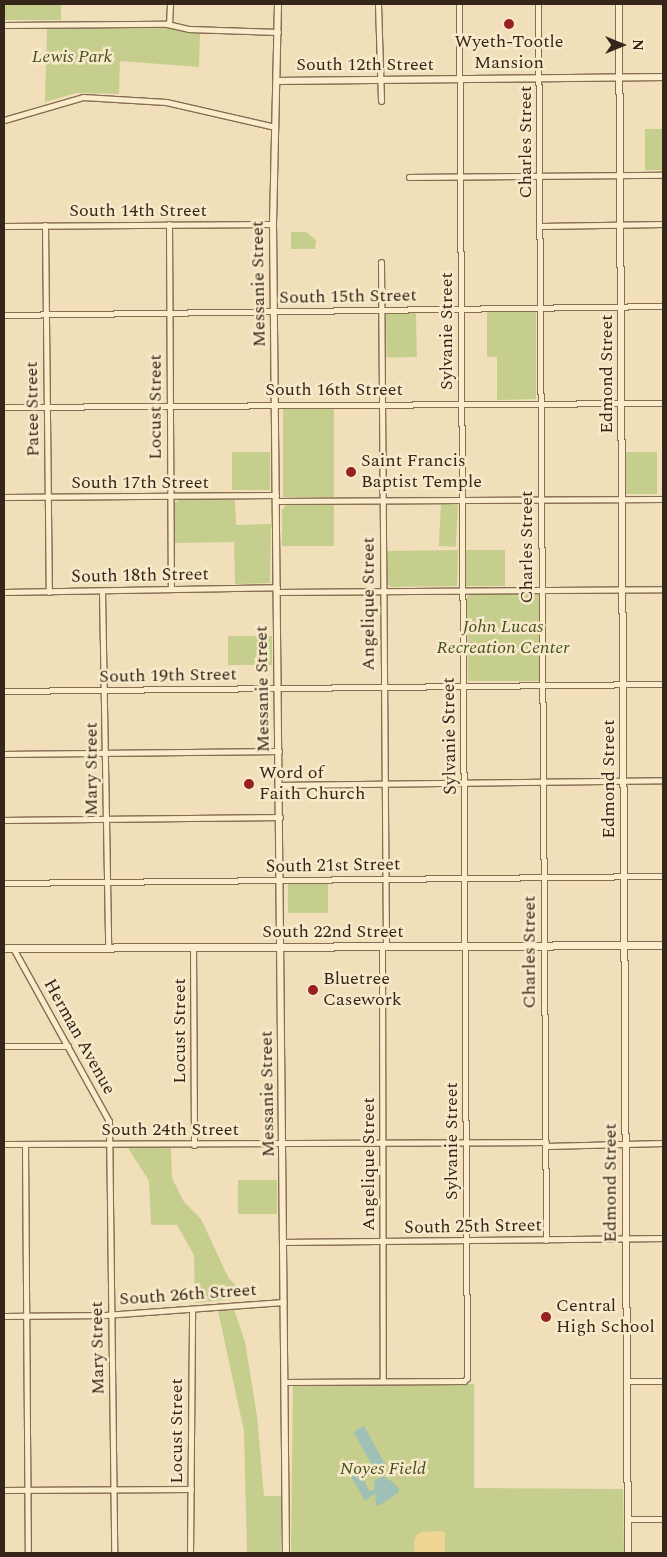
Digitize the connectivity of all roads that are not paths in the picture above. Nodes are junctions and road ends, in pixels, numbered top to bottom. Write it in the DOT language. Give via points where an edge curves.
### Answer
graph roads {
  1 [pos="170,4"];
  2 [pos="278,4"];
  3 [pos="378,4"];
  4 [pos="459,4"];
  5 [pos="538,4"];
  6 [pos="618,4"];
  7 [pos="169,24"];
  8 [pos="4,25"];
  9 [pos="278,32"];
  10 [pos="619,77"];
  11 [pos="663,77"];
  12 [pos="539,78"];
  13 [pos="460,79"];
  14 [pos="378,80"];
  15 [pos="277,81"];
  16 [pos="382,101"];
  17 [pos="4,120"];
  18 [pos="275,127"];
  19 [pos="620,175"];
  20 [pos="663,175"];
  21 [pos="460,176"];
  22 [pos="540,176"];
  23 [pos="409,177"];
  24 [pos="169,224"];
  25 [pos="273,224"];
  26 [pos="620,224"];
  27 [pos="663,224"];
  28 [pos="45,225"];
  29 [pos="4,226"];
  30 [pos="540,226"];
  31 [pos="381,262"];
  32 [pos="663,306"];
  33 [pos="539,307"];
  34 [pos="621,307"];
  35 [pos="460,309"];
  36 [pos="381,310"];
  37 [pos="274,312"];
  38 [pos="169,313"];
  39 [pos="46,314"];
  40 [pos="4,315"];
  41 [pos="622,403"];
  42 [pos="663,403"];
  43 [pos="460,404"];
  44 [pos="541,404"];
  45 [pos="170,405"];
  46 [pos="275,405"];
  47 [pos="381,405"];
  48 [pos="4,406"];
  49 [pos="47,406"];
  50 [pos="170,496"];
  51 [pos="4,497"];
  52 [pos="48,497"];
  53 [pos="276,498"];
  54 [pos="622,499"];
  55 [pos="663,499"];
  56 [pos="382,500"];
  57 [pos="461,500"];
  58 [pos="541,500"];
  59 [pos="171,588"];
  60 [pos="663,589"];
  61 [pos="276,590"];
  62 [pos="541,590"];
  63 [pos="623,590"];
  64 [pos="102,591"];
  65 [pos="462,591"];
  66 [pos="4,592"];
  67 [pos="49,592"];
  68 [pos="383,592"];
  69 [pos="623,684"];
  70 [pos="663,684"];
  71 [pos="542,685"];
  72 [pos="463,686"];
  73 [pos="278,688"];
  74 [pos="383,688"];
  75 [pos="4,691"];
  76 [pos="106,691"];
  77 [pos="279,751"];
  78 [pos="106,753"];
  79 [pos="4,754"];
  80 [pos="663,780"];
  81 [pos="543,781"];
  82 [pos="624,781"];
  83 [pos="464,782"];
  84 [pos="383,784"];
  85 [pos="280,785"];
  86 [pos="280,817"];
  87 [pos="4,820"];
  88 [pos="106,820"];
  89 [pos="625,876"];
  90 [pos="663,876"];
  91 [pos="465,878"];
  92 [pos="544,878"];
  93 [pos="385,879"];
  94 [pos="281,880"];
  95 [pos="106,881"];
  96 [pos="4,882"];
  97 [pos="663,945"];
  98 [pos="465,946"];
  99 [pos="625,946"];
  100 [pos="108,947"];
  101 [pos="193,947"];
  102 [pos="282,947"];
  103 [pos="384,947"];
  104 [pos="544,947"];
  105 [pos="4,948"];
  106 [pos="13,948"];
  107 [pos="4,1046"];
  108 [pos="68,1046"];
  109 [pos="111,1143"];
  110 [pos="382,1143"];
  111 [pos="663,1143"];
  112 [pos="4,1144"];
  113 [pos="25,1144"];
  114 [pos="284,1144"];
  115 [pos="466,1144"];
  116 [pos="546,1144"];
  117 [pos="626,1144"];
  118 [pos="194,1145"];
  119 [pos="626,1238"];
  120 [pos="663,1238"];
  121 [pos="546,1240"];
  122 [pos="466,1241"];
  123 [pos="284,1242"];
  124 [pos="383,1242"];
  125 [pos="284,1302"];
  126 [pos="192,1309"];
  127 [pos="111,1314"];
  128 [pos="4,1316"];
  129 [pos="27,1316"];
  130 [pos="383,1381"];
  131 [pos="627,1381"];
  132 [pos="663,1381"];
  133 [pos="285,1382"];
  134 [pos="190,1489"];
  135 [pos="4,1490"];
  136 [pos="27,1490"];
  137 [pos="114,1490"];
  138 [pos="628,1519"];
  139 [pos="663,1519"];
  140 [pos="28,1553"];
  141 [pos="114,1553"];
  142 [pos="190,1553"];
  143 [pos="286,1553"];
  144 [pos="628,1553"];
  1 -- 7 [label="street"];
  2 -- 9 [label="street, Messanie Street"];
  3 -- 14 [label="street"];
  4 -- 13 [label="street, Sylvanie Street"];
  5 -- 12 [label="street, Charles Street"];
  6 -- 10 [label="street, Edmond Street"];
  7 -- 8 [label="street"];
  7 -- 9 [label="street" via="189,30"];
  9 -- 15 [label="street, Messanie Street"];
  10 -- 11 [label="street, South 12th Street"];
  10 -- 12 [label="street, South 12th Street"];
  10 -- 19 [label="street, Edmond Street"];
  12 -- 13 [label="street, South 12th Street"];
  12 -- 22 [label="street, Charles Street"];
  13 -- 14 [label="street, South 12th Street"];
  13 -- 21 [label="street, Sylvanie Street"];
  14 -- 15 [label="street, South 12th Street"];
  14 -- 16 [label="street"];
  15 -- 18 [label="street, Messanie Street"];
  17 -- 18 [label="street" via="83,97 166,102"];
  18 -- 25 [label="street, Messanie Street"];
  19 -- 20 [label="street"];
  19 -- 22 [label="street"];
  19 -- 26 [label="street, Edmond Street"];
  21 -- 22 [label="street"];
  21 -- 23 [label="street"];
  21 -- 35 [label="street, Sylvanie Street"];
  22 -- 30 [label="street, Charles Street"];
  24 -- 25 [label="street, South 14th Street"];
  24 -- 28 [label="street, South 14th Street"];
  24 -- 38 [label="street, Locust Street"];
  25 -- 37 [label="street, Messanie Street"];
  26 -- 27 [label="street"];
  26 -- 30 [label="street"];
  26 -- 34 [label="street, Edmond Street"];
  28 -- 29 [label="street, South 14th Street"];
  28 -- 39 [label="street, Patee Street"];
  30 -- 33 [label="street, Charles Street"];
  31 -- 36 [label="street, Angelique Street"];
  32 -- 34 [label="street, South 15th Street"];
  33 -- 34 [label="street, South 15th Street"];
  33 -- 35 [label="street, South 15th Street"];
  33 -- 44 [label="street, Charles Street"];
  34 -- 41 [label="street, Edmond Street"];
  35 -- 36 [label="street, South 15th Street"];
  35 -- 43 [label="street, Sylvanie Street"];
  36 -- 37 [label="street, South 15th Street"];
  36 -- 47 [label="street, Angelique Street"];
  37 -- 38 [label="street, South 15th Street"];
  37 -- 46 [label="street, Messanie Street"];
  38 -- 39 [label="street, South 15th Street"];
  38 -- 45 [label="street, Locust Street"];
  39 -- 40 [label="street, South 15th Street"];
  39 -- 49 [label="street, Patee Street"];
  41 -- 42 [label="street, South 16th Street"];
  41 -- 44 [label="street, South 16th Street"];
  41 -- 54 [label="street, Edmond Street"];
  43 -- 44 [label="street, South 16th Street"];
  43 -- 47 [label="street, South 16th Street"];
  43 -- 57 [label="street, Sylvanie Street"];
  44 -- 58 [label="street, Charles Street"];
  45 -- 46 [label="street, South 16th Street"];
  45 -- 49 [label="street, South 16th Street"];
  45 -- 50 [label="street, Locust Street"];
  46 -- 47 [label="street, South 16th Street"];
  46 -- 53 [label="street, Messanie Street"];
  47 -- 56 [label="street, Angelique Street"];
  48 -- 49 [label="street, South 16th Street"];
  49 -- 52 [label="street, Patee Street"];
  50 -- 52 [label="street, South 17th Street"];
  50 -- 53 [label="street, South 17th Street"];
  50 -- 59 [label="street, Locust Street"];
  51 -- 52 [label="street, South 17th Street"];
  52 -- 67 [label="street, Patee Street"];
  53 -- 56 [label="street, South 17th Street"];
  53 -- 61 [label="street, Messanie Street"];
  54 -- 55 [label="street, South 17th Street"];
  54 -- 58 [label="street, South 17th Street"];
  54 -- 63 [label="street, Edmond Street"];
  56 -- 57 [label="street, South 17th Street"];
  56 -- 68 [label="street, Angelique Street"];
  57 -- 58 [label="street, South 17th Street"];
  57 -- 65 [label="street, Sylvanie Street"];
  58 -- 62 [label="street, Charles Street"];
  59 -- 61 [label="street, South 18th Street"];
  59 -- 64 [label="street, South 18th Street"];
  60 -- 63 [label="street, South 18th Street"];
  61 -- 68 [label="street, South 18th Street"];
  61 -- 73 [label="street, Messanie Street"];
  62 -- 63 [label="street, South 18th Street"];
  62 -- 65 [label="street, South 18th Street"];
  62 -- 71 [label="street, Charles Street"];
  63 -- 69 [label="street, Edmond Street"];
  64 -- 67 [label="street, South 18th Street"];
  64 -- 76 [label="street, Mary Street"];
  65 -- 68 [label="street, South 18th Street"];
  65 -- 72 [label="street, Sylvanie Street"];
  66 -- 67 [label="street, South 18th Street"];
  68 -- 74 [label="street, Angelique Street"];
  69 -- 70 [label="street, South 19th Street"];
  69 -- 71 [label="street, South 19th Street"];
  69 -- 82 [label="street, Edmond Street"];
  71 -- 72 [label="street, South 19th Street"];
  71 -- 81 [label="street, Charles Street"];
  72 -- 74 [label="street, South 19th Street"];
  72 -- 83 [label="street, Sylvanie Street"];
  73 -- 74 [label="street, South 19th Street"];
  73 -- 76 [label="street, South 19th Street"];
  73 -- 77 [label="street, Messanie Street"];
  74 -- 84 [label="street, Angelique Street"];
  75 -- 76 [label="street, South 19th Street"];
  76 -- 78 [label="street, Mary Street"];
  77 -- 78 [label="street"];
  77 -- 85 [label="street, Messanie Street"];
  78 -- 79 [label="street"];
  78 -- 88 [label="street, Mary Street"];
  80 -- 82 [label="street"];
  81 -- 82 [label="street"];
  81 -- 83 [label="street"];
  81 -- 92 [label="street, Charles Street"];
  82 -- 89 [label="street, Edmond Street"];
  83 -- 84 [label="street"];
  83 -- 91 [label="street, Sylvanie Street"];
  84 -- 85 [label="street"];
  84 -- 93 [label="street, Angelique Street"];
  85 -- 86 [label="street, Messanie Street"];
  86 -- 88 [label="street"];
  86 -- 94 [label="street, Messanie Street"];
  87 -- 88 [label="street"];
  88 -- 95 [label="street, Mary Street"];
  89 -- 90 [label="street, South 21st Street"];
  89 -- 92 [label="street, South 21st Street"];
  89 -- 99 [label="street, Edmond Street"];
  91 -- 92 [label="street, South 21st Street"];
  91 -- 93 [label="street, South 21st Street"];
  91 -- 98 [label="street, Sylvanie Street"];
  92 -- 104 [label="street, Charles Street"];
  93 -- 94 [label="street, South 21st Street"];
  93 -- 103 [label="street, Angelique Street"];
  94 -- 95 [label="street, South 21st Street"];
  94 -- 102 [label="street, Messanie Street"];
  95 -- 96 [label="street, South 21st Street"];
  95 -- 100 [label="street, Mary Street"];
  97 -- 99 [label="main road, South 22nd Street"];
  98 -- 103 [label="main road, South 22nd Street"];
  98 -- 104 [label="main road, South 22nd Street"];
  98 -- 115 [label="street, Sylvanie Street"];
  99 -- 104 [label="main road, South 22nd Street"];
  99 -- 117 [label="street, Edmond Street"];
  100 -- 101 [label="main road, South 22nd Street"];
  100 -- 106 [label="main road, South 22nd Street"];
  101 -- 102 [label="main road, South 22nd Street"];
  101 -- 118 [label="street, Locust Street"];
  102 -- 103 [label="main road, South 22nd Street"];
  102 -- 114 [label="street, Messanie Street"];
  103 -- 110 [label="street, Angelique Street"];
  104 -- 116 [label="street, Charles Street"];
  105 -- 106 [label="main road, South 22nd Street"];
  106 -- 108 [label="street, Herman Avenue"];
  107 -- 108 [label="street"];
  108 -- 109 [label="street, Herman Avenue" via="108,1117"];
  109 -- 113 [label="street, South 24th Street"];
  109 -- 118 [label="street, South 24th Street"];
  109 -- 127 [label="street, Mary Street"];
  110 -- 114 [label="street, South 24th Street"];
  110 -- 115 [label="street, South 24th Street"];
  110 -- 124 [label="street, Angelique Street"];
  111 -- 117 [label="street, South 24th Street"];
  112 -- 113 [label="street, South 24th Street"];
  113 -- 129 [label="street"];
  114 -- 118 [label="street, South 24th Street"];
  114 -- 123 [label="street, Messanie Street"];
  115 -- 116 [label="street, South 24th Street"];
  115 -- 122 [label="street, Sylvanie Street"];
  116 -- 117 [label="street, South 24th Street"];
  116 -- 121 [label="street, Charles Street"];
  117 -- 119 [label="street, Edmond Street"];
  119 -- 120 [label="street, South 25th Street"];
  119 -- 121 [label="street, South 25th Street"];
  119 -- 131 [label="street, Edmond Street"];
  121 -- 122 [label="street, South 25th Street"];
  122 -- 124 [label="street, South 25th Street"];
  122 -- 130 [label="street, Sylvanie Street" via="467,1378 464,1381"];
  123 -- 124 [label="street, South 25th Street"];
  123 -- 125 [label="street, Messanie Street"];
  124 -- 130 [label="street, Angelique Street"];
  125 -- 126 [label="street, South 26th Street"];
  125 -- 133 [label="street, Messanie Street"];
  126 -- 127 [label="street, South 26th Street"];
  126 -- 134 [label="street, Locust Street"];
  127 -- 129 [label="street, South 26th Street"];
  127 -- 137 [label="street, Mary Street"];
  128 -- 129 [label="street, South 26th Street"];
  129 -- 136 [label="street"];
  130 -- 133 [label="street"];
  131 -- 132 [label="street"];
  131 -- 138 [label="street, Edmond Street"];
  133 -- 143 [label="street, Messanie Street"];
  134 -- 137 [label="street"];
  134 -- 142 [label="street, Locust Street"];
  135 -- 136 [label="street"];
  136 -- 137 [label="street"];
  136 -- 140 [label="street"];
  137 -- 141 [label="street, Mary Street"];
  138 -- 139 [label="street"];
  138 -- 144 [label="street, Edmond Street"];
}
